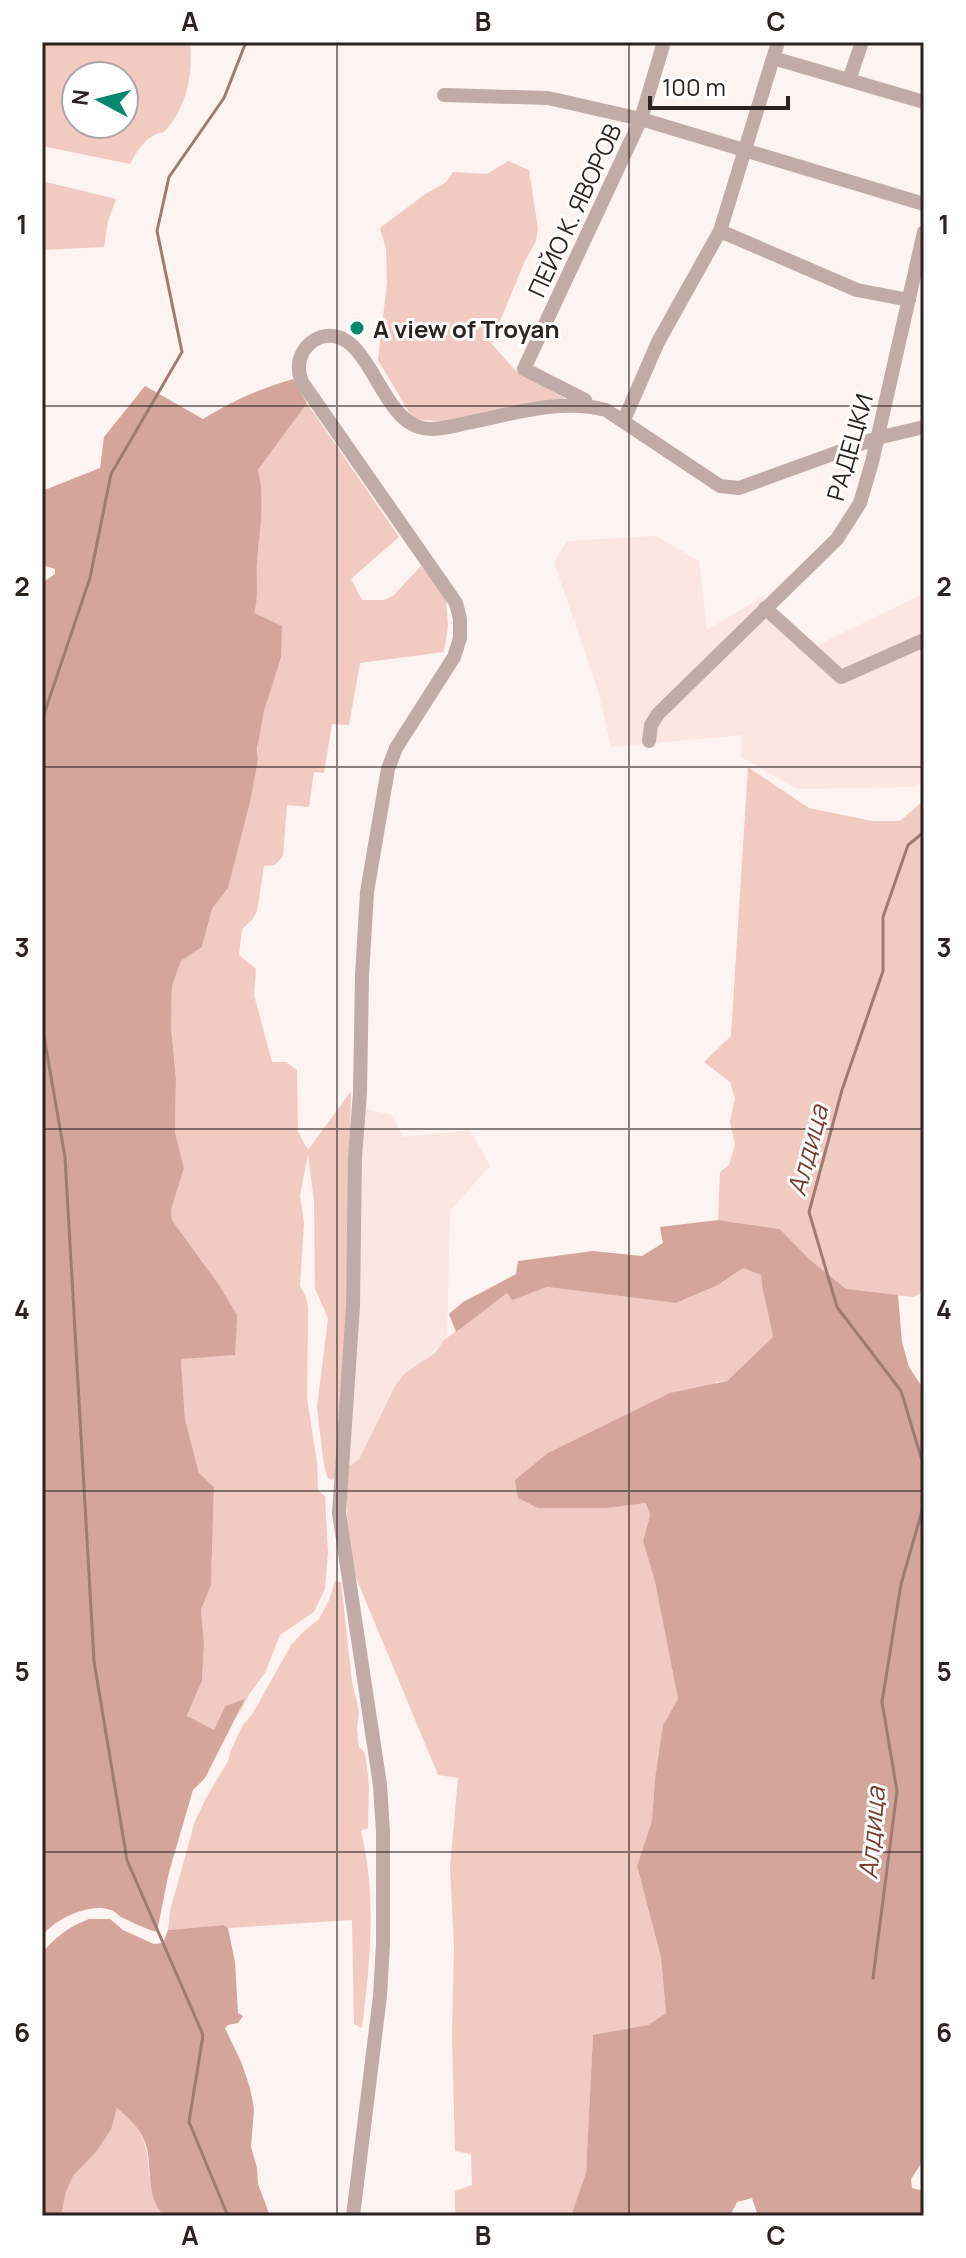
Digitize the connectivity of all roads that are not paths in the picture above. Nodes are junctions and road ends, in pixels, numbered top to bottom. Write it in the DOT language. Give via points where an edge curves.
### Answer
graph roads {
  1 [pos="664,42"];
  2 [pos="778,42"];
  3 [pos="862,42"];
  4 [pos="773,58"];
  5 [pos="849,80"];
  6 [pos="444,95"];
  7 [pos="924,102"];
  8 [pos="641,119"];
  9 [pos="744,150"];
  10 [pos="924,204"];
  11 [pos="720,231"];
  12 [pos="924,232"];
  13 [pos="909,300"];
  14 [pos="587,405"];
  15 [pos="624,420"];
  16 [pos="924,427"];
  17 [pos="877,438"];
  18 [pos="765,608"];
  19 [pos="924,640"];
  20 [pos="649,741"];
  21 [pos="353,2216"];
  1 -- 8 [label="street, ПЕЙО К. ЯВОРОВ"];
  2 -- 4 [label="street"];
  3 -- 5 [label="street"];
  4 -- 5 [label="street"];
  4 -- 9 [label="street"];
  5 -- 7 [label="street"];
  6 -- 8 [label="street" via="548,98"];
  8 -- 9 [label="street"];
  8 -- 14 [label="street, ПЕЙО К. ЯВОРОВ" via="524,369"];
  9 -- 10 [label="street"];
  9 -- 11 [label="street"];
  11 -- 13 [label="street" via="857,290"];
  11 -- 15 [label="street" via="658,342"];
  12 -- 13 [label="street, РАДЕЦКИ"];
  13 -- 17 [label="street, РАДЕЦКИ"];
  14 -- 15 [label="street"];
  14 -- 21 [label="street" via="417,427 393,409 348,341 337,336 313,341 299,362 302,382 456,603 460,619 454,657 388,769 366,906 353,1306 339,1513 380,1785 383,1944"];
  15 -- 17 [label="street" via="729,488"];
  16 -- 17 [label="street"];
  17 -- 18 [label="street, РАДЕЦКИ" via="860,503 837,539"];
  18 -- 19 [label="street" via="841,677"];
  18 -- 20 [label="street, РАДЕЦКИ" via="658,714"];
}
